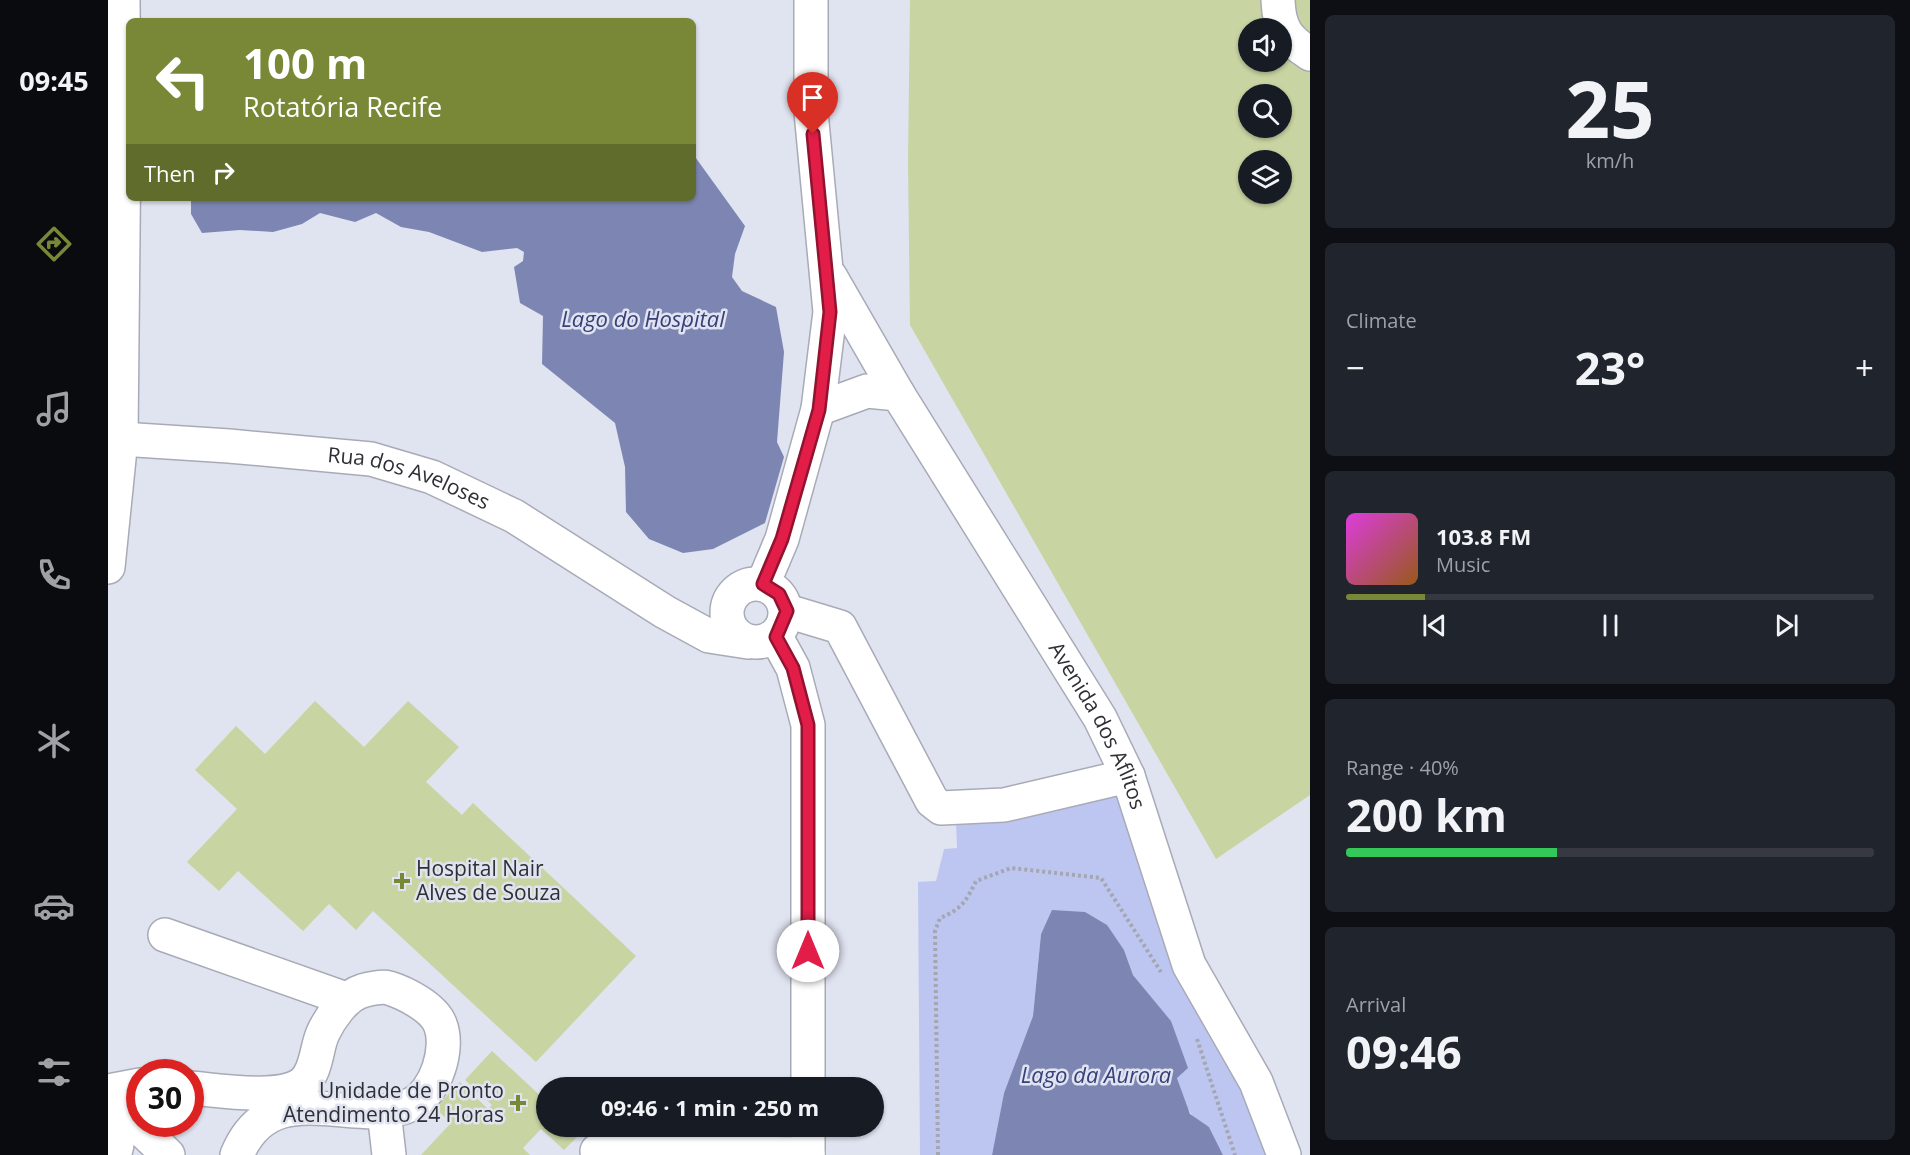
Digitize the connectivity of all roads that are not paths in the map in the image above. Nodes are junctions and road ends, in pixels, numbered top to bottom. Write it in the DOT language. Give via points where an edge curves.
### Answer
graph roads {
  1 [pos="123,0"];
  2 [pos="811,0"];
  3 [pos="1278,0"];
  4 [pos="1310,54"];
  5 [pos="826,268"];
  6 [pos="898,394"];
  7 [pos="819,410"];
  8 [pos="121,439"];
  9 [pos="108,567"];
  10 [pos="749,588"];
  11 [pos="665,612"];
  12 [pos="770,630"];
  13 [pos="1128,776"];
  14 [pos="165,935"];
  15 [pos="346,999"];
  16 [pos="808,1077"];
  17 [pos="204,1089"];
  18 [pos="118,1093"];
  19 [pos="384,1111"];
  20 [pos="808,1137"];
  21 [pos="597,1151"];
  22 [pos="114,1155"];
  23 [pos="168,1155"];
  24 [pos="237,1155"];
  25 [pos="388,1155"];
  26 [pos="808,1155"];
  27 [pos="1284,1155"];
  1 -- 8 [label="street"];
  2 -- 5 [label="street" via="810,112"];
  3 -- 4 [label="street" via="1288,39"];
  5 -- 6 [label="street, Avenida dos Aflitos"];
  5 -- 7 [label="street" via="830,312"];
  6 -- 7 [label="street" via="867,391"];
  6 -- 13 [label="street, Avenida dos Aflitos" via="1100,718"];
  7 -- 10 [label="street" via="782,539"];
  8 -- 9 [label="street"];
  8 -- 11 [label="street, Rua dos Aveloses" via="371,459 432,477 514,516"];
  10 -- 11 [label="street"];
  10 -- 12 [label="street" via="779,594"];
  10 -- 12 [label="street" via="726,610 727,621 738,637"];
  11 -- 12 [label="street, Rua dos Aveloses" via="709,636"];
  12 -- 13 [label="street, Rua dos Aveloses" via="840,627 932,801 941,808 1004,805"];
  12 -- 16 [label="street" via="793,668 808,725"];
  13 -- 27 [label="street, Avenida dos Aflitos" via="1189,965 1256,1082"];
  14 -- 15 [label="street"];
  15 -- 17 [label="street" via="323,1033 310,1074 302,1084 286,1090 251,1093"];
  15 -- 19 [label="street" via="362,991 387,987 426,1006 440,1023 443,1050 431,1086 414,1104"];
  18 -- 22 [label="street" via="118,1145"];
  18 -- 23 [label="street"];
  19 -- 24 [label="street" via="289,1109 257,1126"];
  19 -- 25 [label="street"];
  20 -- 26 [label="street"];
  21 -- 26 [label="street"];
}
